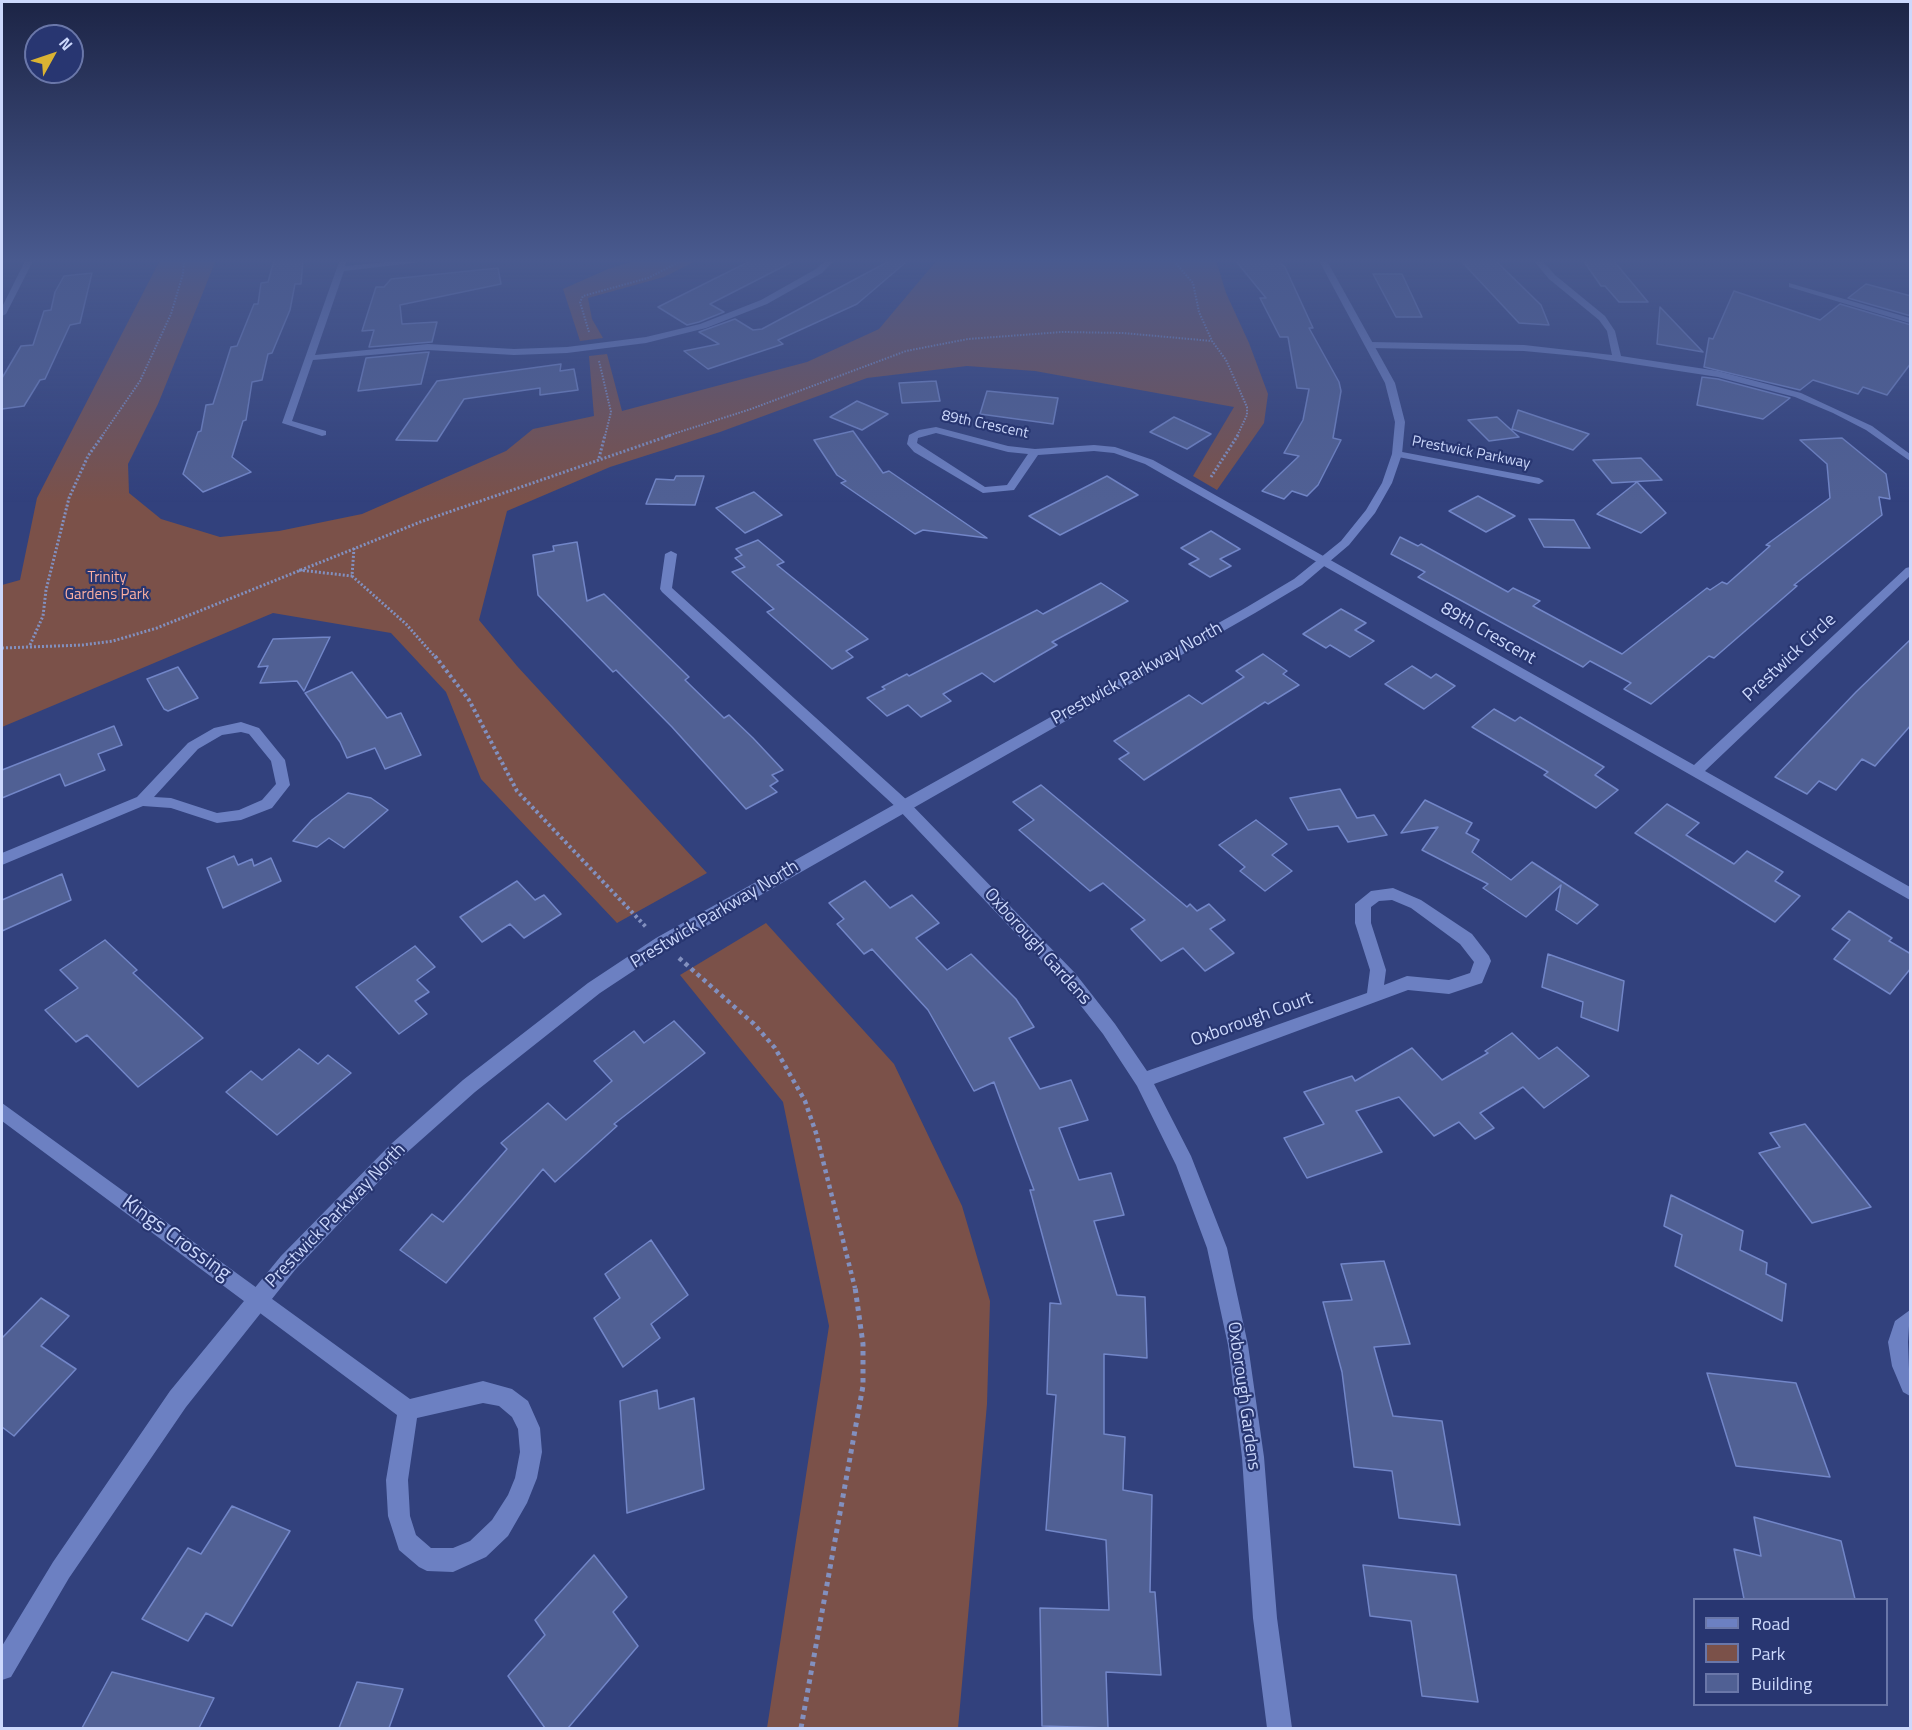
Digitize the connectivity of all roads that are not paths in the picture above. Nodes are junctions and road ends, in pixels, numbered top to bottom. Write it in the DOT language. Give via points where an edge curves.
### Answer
graph roads {
  1 [pos="316,340"];
  2 [pos="647,340"];
  3 [pos="1368,340"];
  4 [pos="1613,340"];
  5 [pos="1371,345"];
  6 [pos="309,358"];
  7 [pos="1617,358"];
  8 [pos="322,434"];
  9 [pos="1906,449"];
  10 [pos="1035,452"];
  11 [pos="1396,454"];
  12 [pos="1911,458"];
  13 [pos="1539,481"];
  14 [pos="671,554"];
  15 [pos="1324,562"];
  16 [pos="1911,570"];
  17 [pos="1695,771"];
  18 [pos="142,801"];
  19 [pos="903,805"];
  20 [pos="2,859"];
  21 [pos="1911,894"];
  22 [pos="1375,997"];
  23 [pos="1143,1080"];
  24 [pos="2,1111"];
  25 [pos="258,1299"];
  26 [pos="1911,1320"];
  27 [pos="1911,1385"];
  28 [pos="408,1410"];
  29 [pos="2,1668"];
  30 [pos="1280,1728"];
  1 -- 6 [label="street"];
  2 -- 6 [label="street" via="567,350 428,347"];
  3 -- 5 [label="street, Prestwick Parkway North"];
  4 -- 7 [label="street"];
  5 -- 7 [label="street" via="1524,348"];
  5 -- 11 [label="street, Prestwick Parkway North" via="1396,401 1400,422"];
  6 -- 8 [label="street" via="287,423"];
  7 -- 9 [label="street" via="1718,374 1798,395"];
  9 -- 12 [label="street"];
  10 -- 10 [label="street, 89th Crescent" via="1010,488 983,490 912,444 913,437 936,430 976,442"];
  10 -- 15 [label="street, 89th Crescent" via="1115,450 1149,462"];
  11 -- 13 [label="street, Prestwick Parkway"];
  11 -- 15 [label="street, Prestwick Parkway North" via="1387,483 1371,512"];
  14 -- 19 [label="street, Oxborough Gardens" via="666,589"];
  15 -- 17 [label="street, 89th Crescent"];
  15 -- 19 [label="street, Prestwick Parkway North" via="1251,610"];
  16 -- 17 [label="street, Prestwick Circle"];
  17 -- 21 [label="street, 89th Crescent"];
  18 -- 18 [label="street" via="171,803 217,818 241,815 267,804 283,784 278,760 254,731 219,731 193,746"];
  18 -- 20 [label="street"];
  19 -- 23 [label="street, Oxborough Gardens" via="1069,978"];
  19 -- 25 [label="street, Prestwick Parkway North" via="662,943 524,1041 397,1150"];
  22 -- 22 [label="street, Oxborough Court" via="1407,983 1449,987 1476,978 1483,962 1466,939 1416,904 1393,894 1376,895 1363,904 1363,923 1378,970"];
  22 -- 23 [label="street, Oxborough Court"];
  23 -- 30 [label="street, Oxborough Gardens" via="1184,1162 1217,1248 1236,1334"];
  24 -- 25 [label="street, Kings Crossing"];
  25 -- 28 [label="street, Kings Crossing"];
  25 -- 29 [label="street, Prestwick Parkway North" via="171,1408 61,1570"];
  26 -- 27 [label="street" via="1902,1328 1898,1342 1899,1359"];
  28 -- 28 [label="street" via="397,1480 399,1516 407,1542 427,1559 453,1560 478,1549 500,1528 516,1503 531,1452 529,1428 520,1409 504,1397 483,1392"];
}
